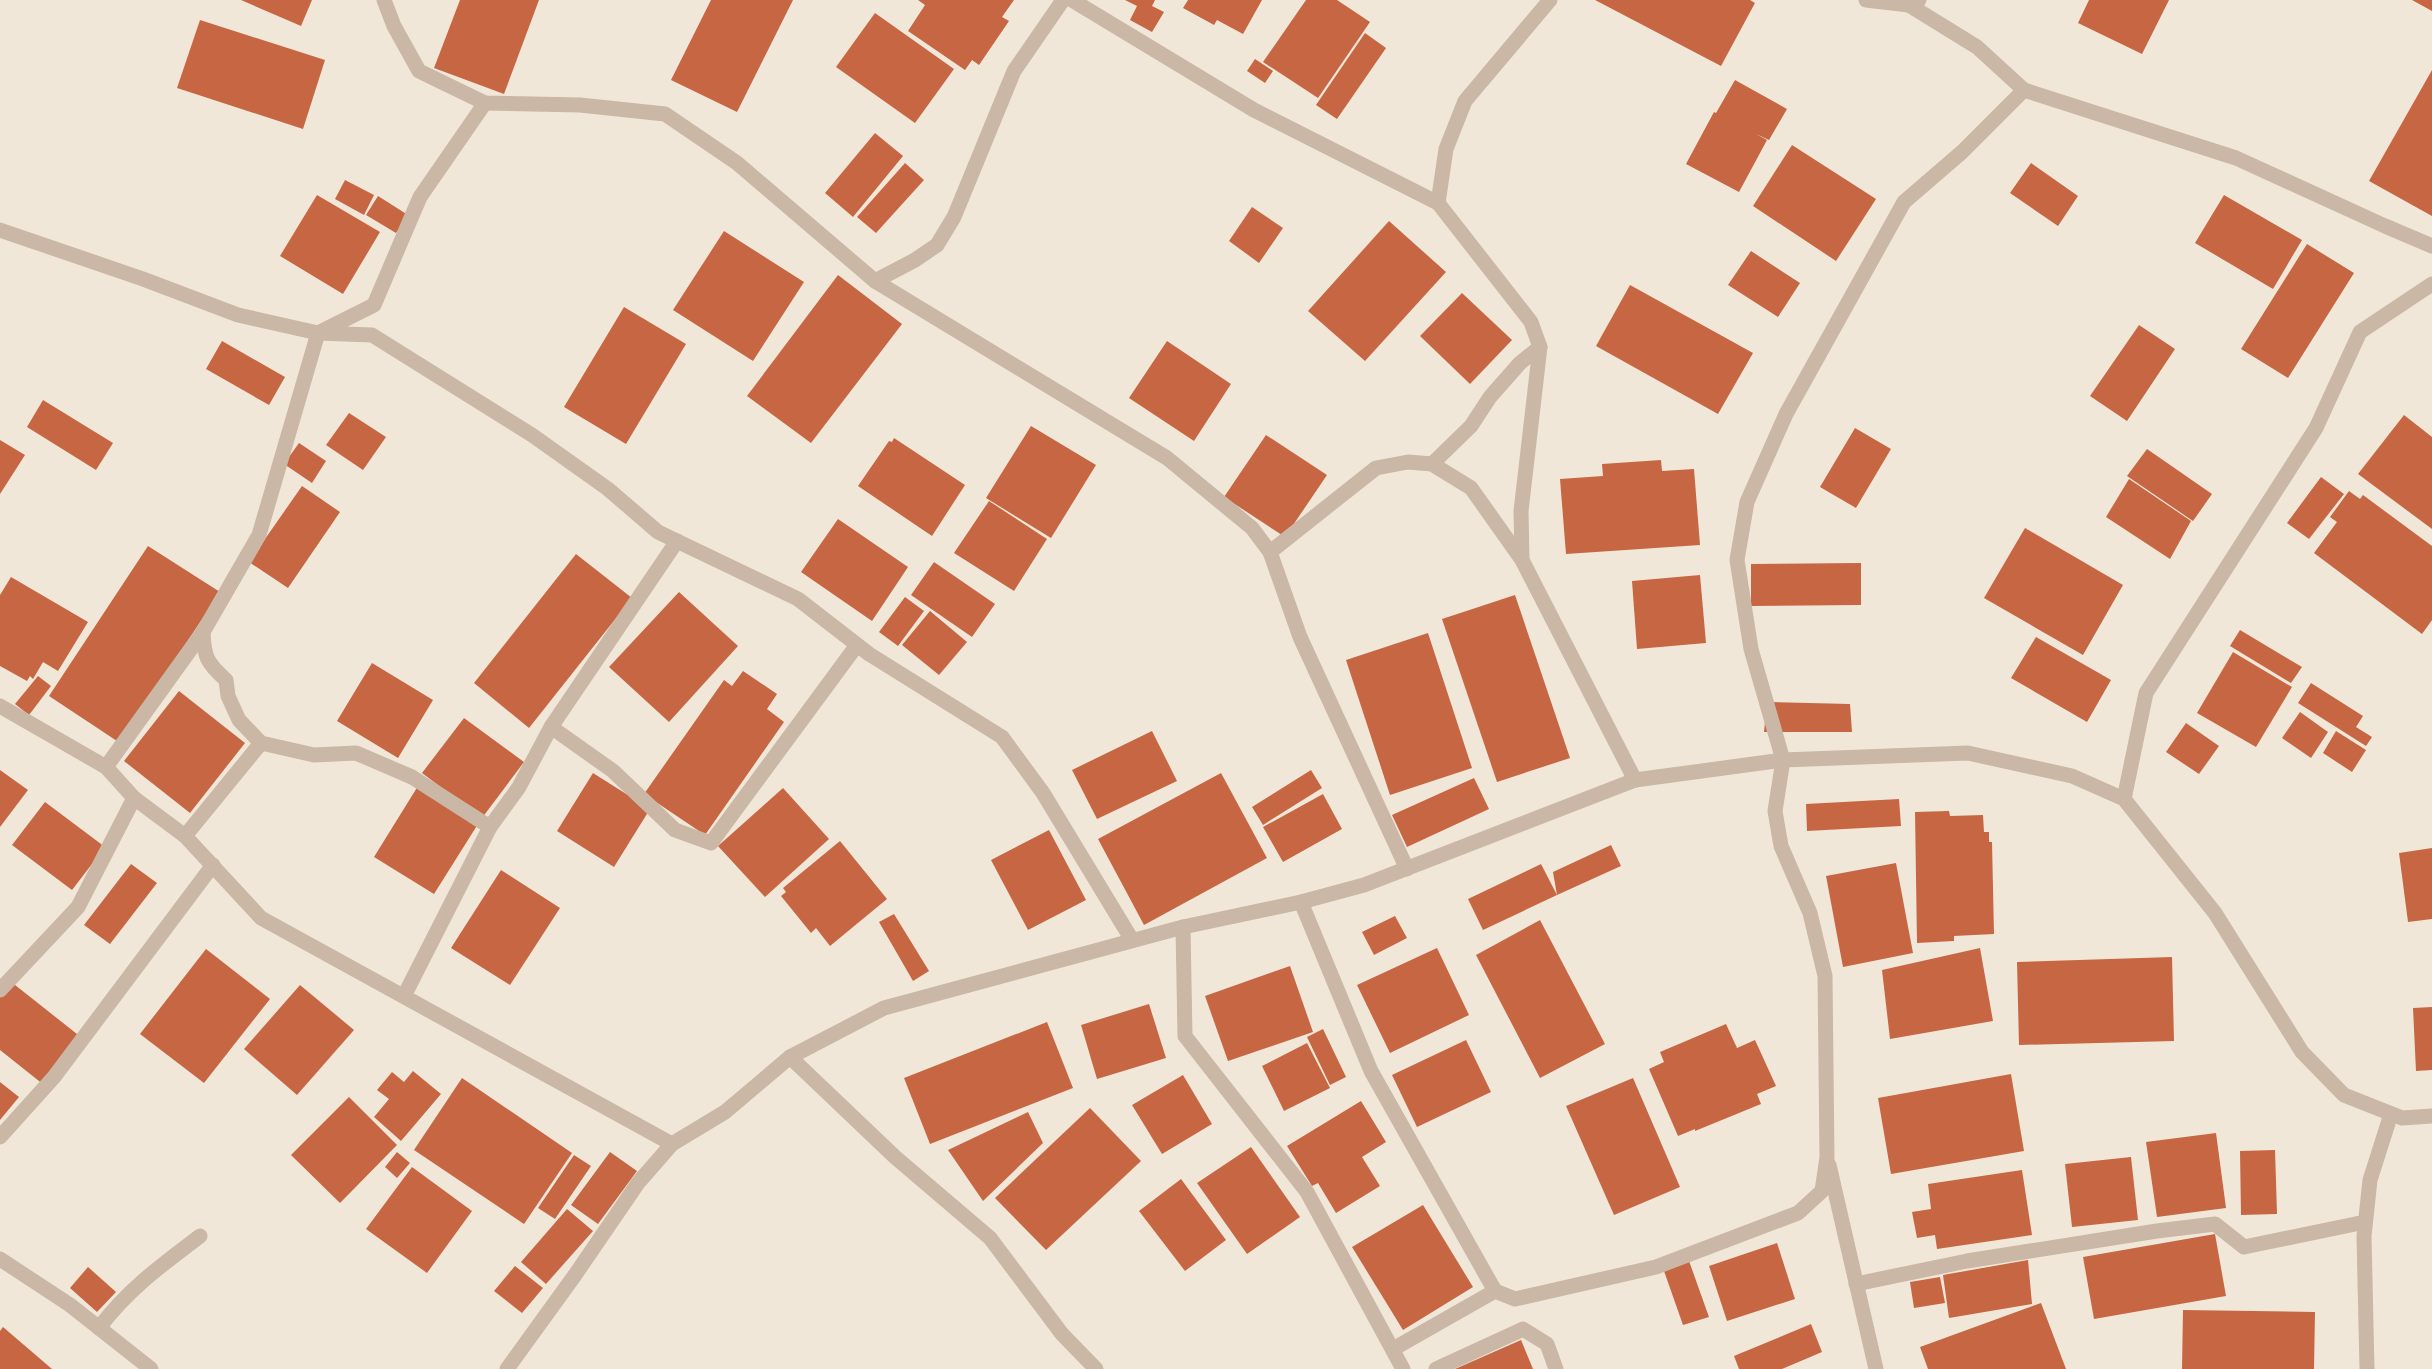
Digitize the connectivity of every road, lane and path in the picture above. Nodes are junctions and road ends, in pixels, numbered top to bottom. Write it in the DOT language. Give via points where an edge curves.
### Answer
graph roads {
  1 [pos="384,0"];
  2 [pos="1064,0"];
  3 [pos="1072,0"];
  4 [pos="1550,0"];
  5 [pos="1866,0"];
  6 [pos="1914,2"];
  7 [pos="2024,90"];
  8 [pos="485,103"];
  9 [pos="1438,203"];
  10 [pos="0,230"];
  11 [pos="2432,246"];
  12 [pos="875,281"];
  13 [pos="2432,284"];
  14 [pos="374,305"];
  15 [pos="318,333"];
  16 [pos="372,335"];
  17 [pos="1540,347"];
  18 [pos="1432,464"];
  19 [pos="677,541"];
  20 [pos="1270,552"];
  21 [pos="1522,560"];
  22 [pos="203,632"];
  23 [pos="857,645"];
  24 [pos="0,706"];
  25 [pos="551,727"];
  26 [pos="261,743"];
  27 [pos="1783,760"];
  28 [pos="106,767"];
  29 [pos="1635,780"];
  30 [pos="134,798"];
  31 [pos="2124,800"];
  32 [pos="490,827"];
  33 [pos="185,836"];
  34 [pos="213,865"];
  35 [pos="1407,869"];
  36 [pos="1301,902"];
  37 [pos="1182,927"];
  38 [pos="1132,940"];
  39 [pos="0,990"];
  40 [pos="404,996"];
  41 [pos="790,1057"];
  42 [pos="2391,1114"];
  43 [pos="2432,1116"];
  44 [pos="0,1137"];
  45 [pos="672,1144"];
  46 [pos="1827,1157"];
  47 [pos="2365,1222"];
  48 [pos="200,1236"];
  49 [pos="0,1258"];
  50 [pos="1856,1284"];
  51 [pos="1495,1291"];
  52 [pos="99,1328"];
  53 [pos="1393,1349"];
  54 [pos="151,1369"];
  55 [pos="507,1369"];
  56 [pos="1096,1369"];
  57 [pos="1403,1369"];
  58 [pos="1436,1369"];
  59 [pos="1556,1369"];
  60 [pos="1876,1369"];
  61 [pos="2367,1369"];
  1 -- 8 [label="street" via="394,27 419,70"];
  2 -- 12 [label="street" via="1014,70 954,217 937,244"];
  3 -- 9 [label="street" via="1254,110"];
  4 -- 9 [label="street" via="1465,101 1446,149"];
  5 -- 6 [label="street"];
  6 -- 7 [label="street" via="1977,47"];
  7 -- 11 [label="street" via="2236,158"];
  7 -- 27 [label="street" via="1962,152 1904,202 1786,414 1747,502 1737,560 1750,648"];
  8 -- 12 [label="street" via="580,105 665,114 737,163"];
  8 -- 14 [label="street" via="420,197"];
  9 -- 17 [label="street" via="1531,322"];
  10 -- 15 [label="street" via="238,315"];
  12 -- 20 [label="street" via="1167,458 1252,528"];
  13 -- 31 [label="street" via="2360,332 2316,428 2146,693"];
  14 -- 15 [label="street"];
  14 -- 16 [label="street"];
  15 -- 16 [label="street"];
  15 -- 22 [label="street" via="259,535"];
  16 -- 19 [label="street" via="532,435 608,489 658,532"];
  17 -- 18 [label="street" via="1520,363 1471,426"];
  17 -- 21 [label="street" via="1521,511"];
  18 -- 20 [label="street" via="1408,462 1377,468"];
  18 -- 21 [label="street" via="1471,488"];
  19 -- 23 [label="street" via="798,599"];
  19 -- 25 [label="street"];
  20 -- 35 [label="street" via="1300,637"];
  21 -- 29 [label="street"];
  22 -- 26 [label="street" via="204,656 226,680 228,696 239,720"];
  22 -- 28 [label="street"];
  23 -- 25 [label="street" via="711,843 675,830 613,771"];
  23 -- 38 [label="street" via="1002,737 1043,792"];
  24 -- 28 [label="street"];
  25 -- 32 [label="street" via="519,787"];
  26 -- 32 [label="street" via="314,755 356,753 412,777"];
  26 -- 33 [label="street"];
  27 -- 29 [label="street"];
  27 -- 31 [label="street" via="1968,753 2072,776"];
  27 -- 46 [label="street" via="1775,811 1781,846 1810,913 1825,976"];
  28 -- 30 [label="street"];
  29 -- 35 [label="street"];
  30 -- 33 [label="street"];
  30 -- 39 [label="street" via="78,907"];
  31 -- 42 [label="street" via="2215,913 2302,1053 2344,1095"];
  32 -- 40 [label="street"];
  33 -- 34 [label="street"];
  34 -- 40 [label="street" via="261,918"];
  34 -- 44 [label="street" via="54,1077"];
  35 -- 36 [label="street"];
  36 -- 37 [label="street"];
  36 -- 51 [label="street" via="1371,1071"];
  37 -- 38 [label="street"];
  37 -- 53 [label="street" via="1185,1036 1307,1192"];
  38 -- 41 [label="street" via="884,1008"];
  40 -- 45 [label="street"];
  41 -- 45 [label="street" via="725,1112"];
  41 -- 56 [label="street" via="895,1157 990,1238 1062,1334"];
  42 -- 43 [label="street" via="2402,1118"];
  42 -- 47 [label="street" via="2370,1180"];
  45 -- 55 [label="street" via="638,1183"];
  46 -- 50 [label="street"];
  46 -- 51 [label="street" via="1822,1191 1798,1213 1656,1267 1515,1299"];
  47 -- 50 [label="street" via="2244,1247 2215,1224 2157,1231 1967,1261"];
  47 -- 61 [label="street"];
  48 -- 52 [label="street" via="139,1282"];
  49 -- 52 [label="street"];
  50 -- 60 [label="street"];
  51 -- 53 [label="street"];
  52 -- 54 [label="street"];
  53 -- 57 [label="street"];
  58 -- 59 [label="street" via="1523,1329 1547,1344"];
}
